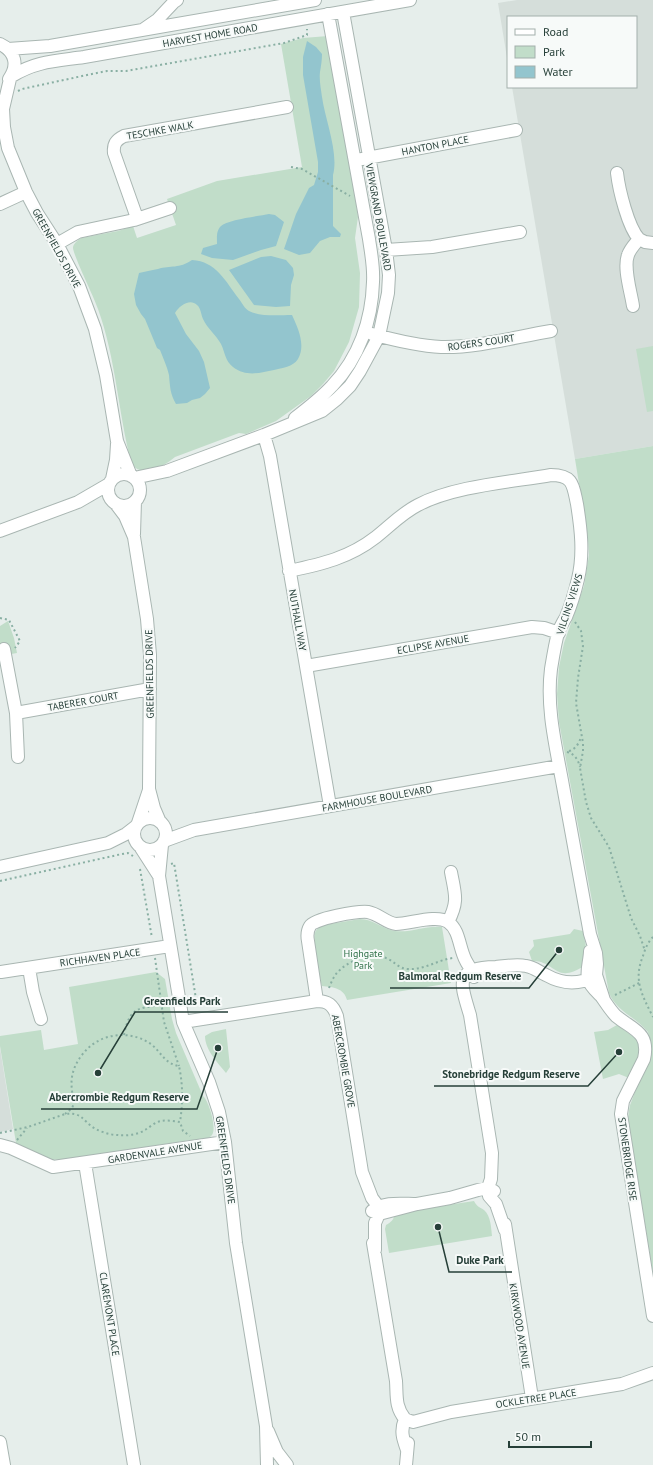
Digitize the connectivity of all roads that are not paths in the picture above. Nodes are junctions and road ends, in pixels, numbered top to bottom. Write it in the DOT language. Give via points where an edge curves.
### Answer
graph roads {
  1 [pos="177,0"];
  2 [pos="316,0"];
  3 [pos="410,0"];
  4 [pos="343,12"];
  5 [pos="328,14"];
  6 [pos="142,31"];
  7 [pos="0,36"];
  8 [pos="5,47"];
  9 [pos="7,84"];
  10 [pos="287,107"];
  11 [pos="2,123"];
  12 [pos="516,130"];
  13 [pos="369,157"];
  14 [pos="355,160"];
  15 [pos="617,173"];
  16 [pos="26,192"];
  17 [pos="0,204"];
  18 [pos="170,208"];
  19 [pos="137,218"];
  20 [pos="520,232"];
  21 [pos="639,239"];
  22 [pos="653,243"];
  23 [pos="57,244"];
  24 [pos="386,250"];
  25 [pos="633,306"];
  26 [pos="550,331"];
  27 [pos="365,332"];
  28 [pos="379,336"];
  29 [pos="285,426"];
  30 [pos="264,435"];
  31 [pos="117,441"];
  32 [pos="168,471"];
  33 [pos="133,477"];
  34 [pos="110,481"];
  35 [pos="138,497"];
  36 [pos="78,502"];
  37 [pos="113,502"];
  38 [pos="0,531"];
  39 [pos="134,537"];
  40 [pos="289,571"];
  41 [pos="558,633"];
  42 [pos="4,651"];
  43 [pos="306,666"];
  44 [pos="150,689"];
  45 [pos="16,713"];
  46 [pos="18,757"];
  47 [pos="562,757"];
  48 [pos="149,789"];
  49 [pos="330,806"];
  50 [pos="162,824"];
  51 [pos="137,825"];
  52 [pos="194,830"];
  53 [pos="108,843"];
  54 [pos="163,843"];
  55 [pos="140,846"];
  56 [pos="0,867"];
  57 [pos="451,872"];
  58 [pos="159,876"];
  59 [pos="448,922"];
  60 [pos="457,935"];
  61 [pos="170,946"];
  62 [pos="29,968"];
  63 [pos="1,972"];
  64 [pos="471,973"];
  65 [pos="590,975"];
  66 [pos="317,1001"];
  67 [pos="41,1020"];
  68 [pos="183,1022"];
  69 [pos="225,1142"];
  70 [pos="5,1147"];
  71 [pos="85,1163"];
  72 [pos="491,1192"];
  73 [pos="376,1211"];
  74 [pos="653,1316"];
  75 [pos="653,1373"];
  76 [pos="653,1382"];
  77 [pos="622,1384"];
  78 [pos="532,1398"];
  79 [pos="410,1419"];
  80 [pos="266,1426"];
  81 [pos="0,1442"];
  82 [pos="4,1465"];
  83 [pos="134,1465"];
  84 [pos="267,1465"];
  85 [pos="270,1465"];
  86 [pos="286,1465"];
  87 [pos="406,1465"];
  1 -- 6 [label="street, HARVEST HOME ROAD"];
  2 -- 6 [label="street, HARVEST HOME ROAD"];
  3 -- 4 [label="street, HARVEST HOME ROAD"];
  4 -- 5 [label="street, HARVEST HOME ROAD"];
  4 -- 13 [label="street, VIEWGRAND BOULEVARD"];
  5 -- 9 [label="street, HARVEST HOME ROAD" via="46,62 22,69"];
  5 -- 14 [label="street, VIEWGRAND BOULEVARD"];
  6 -- 8 [label="street, HARVEST HOME ROAD" via="50,46"];
  7 -- 8 [label="street, GREENFIELDS DRIVE"];
  8 -- 9 [label="street, GREENFIELDS DRIVE" via="14,59 15,66"];
  9 -- 11 [label="street, GREENFIELDS DRIVE"];
  10 -- 19 [label="street, TESCHKE WALK" via="118,139 114,145 114,153"];
  11 -- 16 [label="street, GREENFIELDS DRIVE" via="8,148"];
  12 -- 13 [label="street, HANTON PLACE"];
  13 -- 14 [label="street, HANTON PLACE"];
  13 -- 24 [label="street, VIEWGRAND BOULEVARD"];
  14 -- 27 [label="street, VIEWGRAND BOULEVARD" via="372,263 371,305"];
  15 -- 21 [label="street" via="632,228"];
  16 -- 17 [label="street"];
  16 -- 23 [label="street, GREENFIELDS DRIVE"];
  18 -- 19 [label="street"];
  19 -- 23 [label="street" via="78,232"];
  20 -- 24 [label="street" via="432,246"];
  21 -- 22 [label="street"];
  21 -- 25 [label="street" via="627,260"];
  23 -- 31 [label="street, GREENFIELDS DRIVE" via="79,286 95,329"];
  24 -- 28 [label="street, VIEWGRAND BOULEVARD" via="388,293"];
  26 -- 28 [label="street, ROGERS COURT" via="455,346 425,345"];
  27 -- 28 [label="street, ROGERS COURT"];
  27 -- 29 [label="street, VIEWGRAND BOULEVARD" via="348,365 333,385"];
  28 -- 29 [label="street, VIEWGRAND BOULEVARD" via="360,371 341,395 322,410"];
  29 -- 30 [label="street, VIEWGRAND BOULEVARD"];
  30 -- 32 [label="street, VIEWGRAND BOULEVARD"];
  30 -- 40 [label="street, NUTHALL WAY" via="270,456"];
  31 -- 33 [label="street, GREENFIELDS DRIVE"];
  31 -- 34 [label="street, GREENFIELDS DRIVE" via="116,460"];
  32 -- 33 [label="street, VIEWGRAND BOULEVARD"];
  32 -- 35 [label="street, VIEWGRAND BOULEVARD" via="149,484"];
  33 -- 34 [label="street" via="121,474"];
  33 -- 35 [label="street" via="138,482"];
  34 -- 36 [label="street"];
  34 -- 37 [label="street" via="108,491"];
  35 -- 37 [label="street" via="126,506"];
  35 -- 39 [label="street, GREENFIELDS DRIVE"];
  36 -- 37 [label="street"];
  36 -- 38 [label="street"];
  37 -- 39 [label="street, GREENFIELDS DRIVE" via="125,516"];
  39 -- 44 [label="street, GREENFIELDS DRIVE" via="147,619"];
  40 -- 41 [label="street, VILCINS VIEWS" via="334,561 348,555 418,505 438,497 560,475 571,482 574,490 582,541 578,580"];
  40 -- 43 [label="street, NUTHALL WAY"];
  41 -- 43 [label="street, ECLIPSE AVENUE" via="532,627"];
  41 -- 47 [label="street, VILCINS VIEWS" via="551,668 550,695 552,723"];
  42 -- 45 [label="street"];
  43 -- 49 [label="street, NUTHALL WAY"];
  44 -- 45 [label="street, TABERER COURT"];
  44 -- 48 [label="street, GREENFIELDS DRIVE"];
  45 -- 46 [label="street"];
  47 -- 49 [label="street, FARMHOUSE BOULEVARD"];
  47 -- 65 [label="street, VILCINS VIEWS" via="590,934 596,953 597,964"];
  48 -- 50 [label="street, GREENFIELDS DRIVE"];
  48 -- 51 [label="street, GREENFIELDS DRIVE"];
  49 -- 52 [label="street, FARMHOUSE BOULEVARD"];
  50 -- 51 [label="street" via="147,818"];
  50 -- 52 [label="street, FARMHOUSE BOULEVARD"];
  50 -- 54 [label="street" via="166,833"];
  51 -- 53 [label="street"];
  51 -- 55 [label="street" via="134,836"];
  52 -- 54 [label="street, FARMHOUSE BOULEVARD"];
  53 -- 55 [label="street"];
  53 -- 56 [label="street"];
  54 -- 55 [label="street" via="152,850"];
  54 -- 58 [label="street, GREENFIELDS DRIVE"];
  55 -- 58 [label="street, GREENFIELDS DRIVE"];
  57 -- 59 [label="street" via="456,903"];
  58 -- 61 [label="street, GREENFIELDS DRIVE"];
  59 -- 60 [label="street"];
  59 -- 66 [label="street" via="434,919 394,924 368,912 316,921 307,933"];
  60 -- 64 [label="street"];
  60 -- 64 [label="street" via="459,966"];
  61 -- 62 [label="street, RICHHAVEN PLACE"];
  61 -- 68 [label="street, GREENFIELDS DRIVE"];
  62 -- 63 [label="street, RICHHAVEN PLACE"];
  62 -- 67 [label="street"];
  64 -- 65 [label="street" via="485,975 514,966 526,966 566,983 578,982"];
  64 -- 72 [label="street" via="470,1015 492,1152"];
  65 -- 74 [label="street, STONEBRIDGE RISE" via="616,1015 638,1031 645,1043 644,1059 623,1101 621,1114"];
  66 -- 68 [label="street"];
  66 -- 73 [label="street, ABERCROMBIE GROVE" via="331,1004 337,1016 362,1172"];
  68 -- 69 [label="street, GREENFIELDS DRIVE" via="212,1090"];
  69 -- 71 [label="street, GARDENVALE AVENUE"];
  69 -- 80 [label="street, GREENFIELDS DRIVE" via="236,1242"];
  70 -- 71 [label="street, GARDENVALE AVENUE" via="53,1167"];
  71 -- 83 [label="street, CLAREMONT PLACE"];
  72 -- 73 [label="street" via="478,1190 418,1204 388,1204"];
  72 -- 78 [label="street, KIRKWOOD AVENUE" via="502,1199"];
  73 -- 79 [label="street" via="375,1250 396,1381"];
  75 -- 77 [label="street, OCKLETREE PLACE"];
  76 -- 77 [label="street, OCKLETREE PLACE"];
  77 -- 78 [label="street, OCKLETREE PLACE"];
  78 -- 79 [label="street, OCKLETREE PLACE" via="451,1412 422,1412"];
  79 -- 87 [label="street"];
  80 -- 84 [label="street, GREENFIELDS DRIVE"];
  80 -- 86 [label="street, GREENFIELDS DRIVE" via="277,1452"];
  81 -- 82 [label="street"];
  85 -- 86 [label="street"];
}
